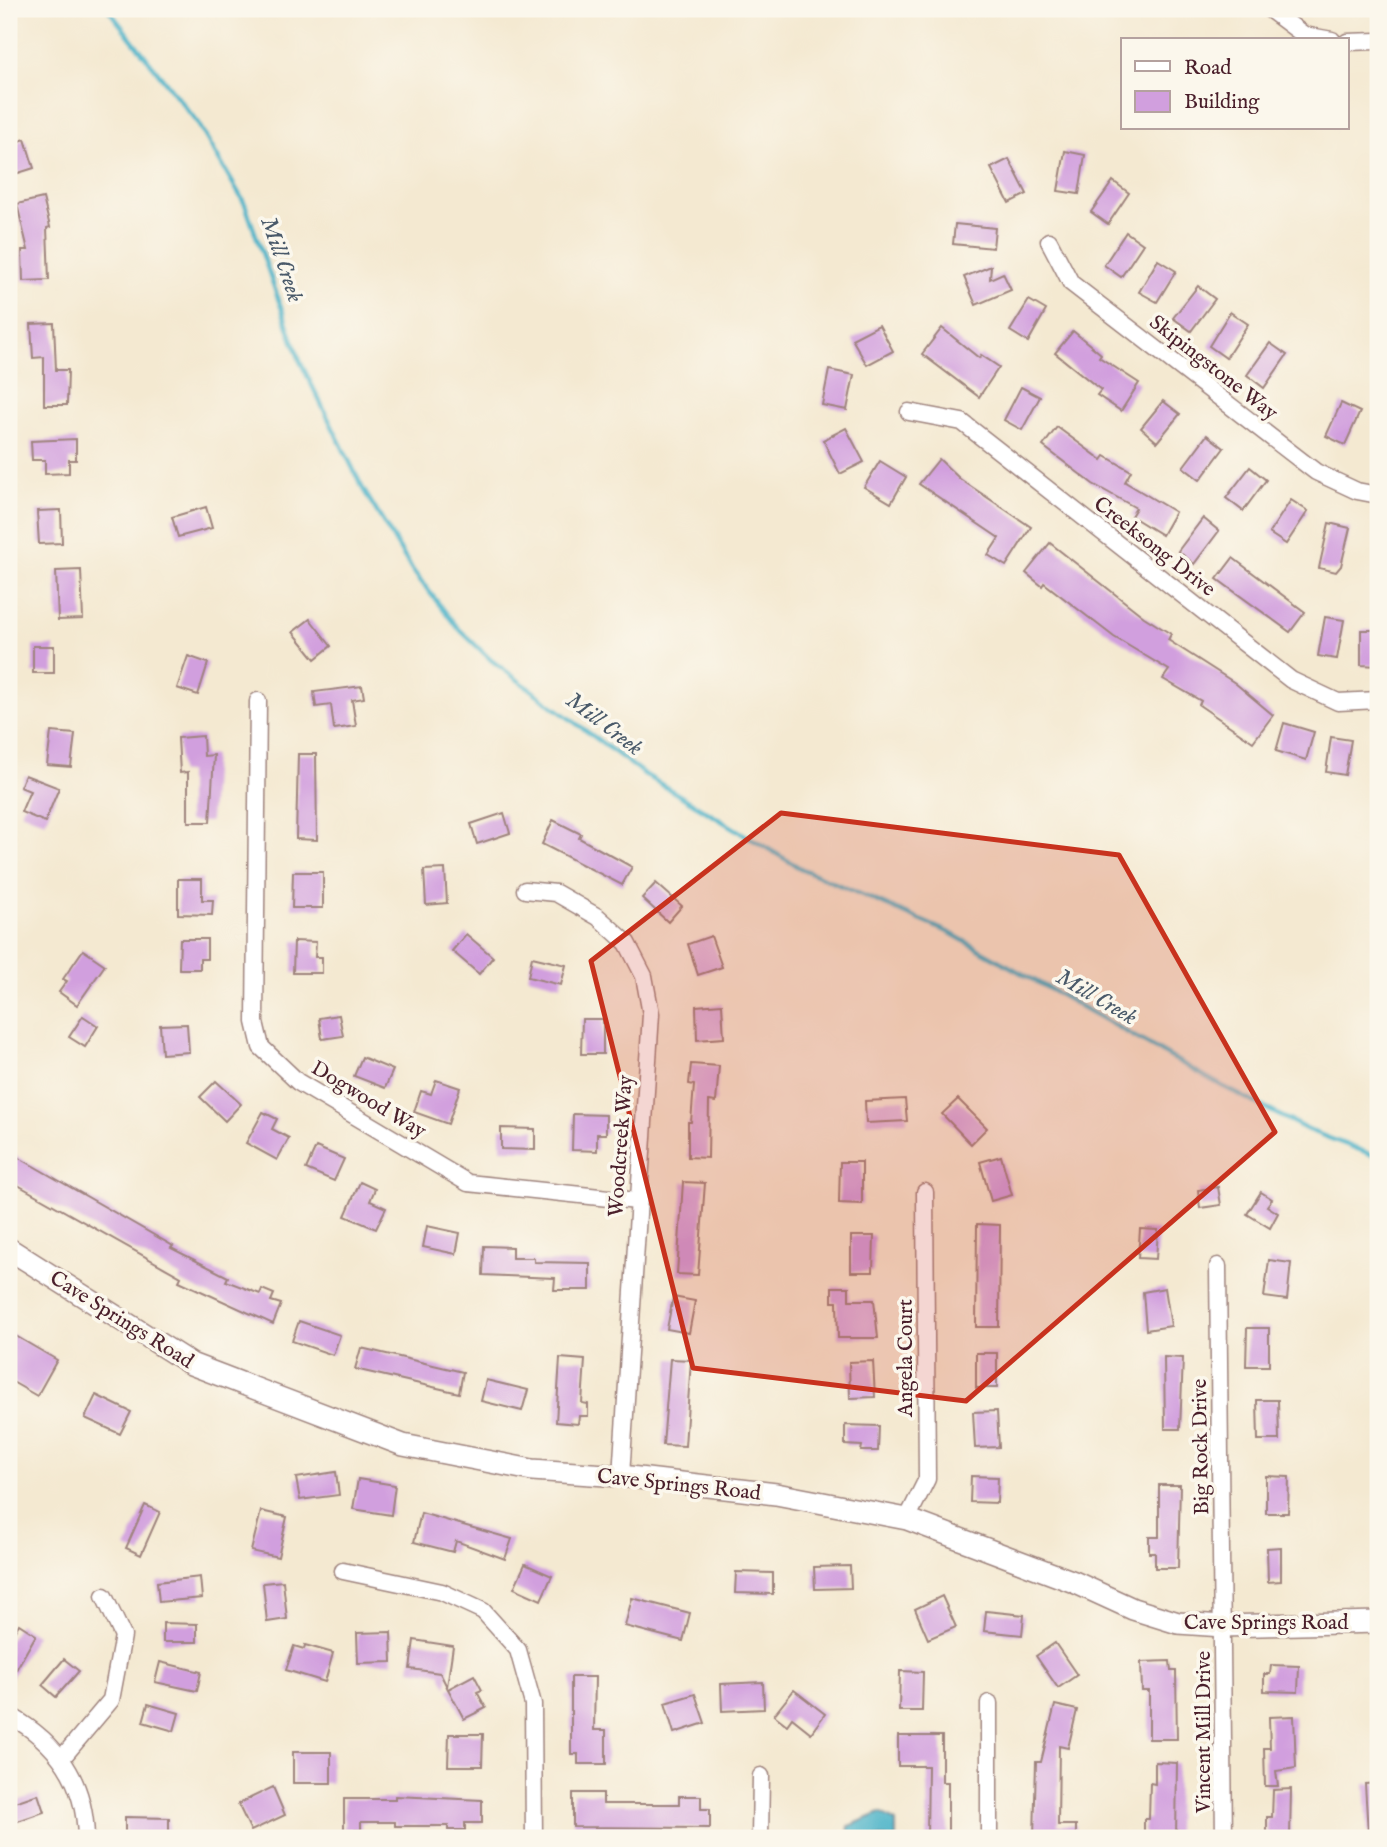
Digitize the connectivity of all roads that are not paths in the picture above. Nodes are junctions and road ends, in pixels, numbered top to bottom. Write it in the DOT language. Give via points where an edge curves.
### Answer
graph roads {
  1 [pos="1269,9"];
  2 [pos="1321,38"];
  3 [pos="1378,41"];
  4 [pos="1348,42"];
  5 [pos="1049,241"];
  6 [pos="909,412"];
  7 [pos="1378,495"];
  8 [pos="1378,700"];
  9 [pos="258,701"];
  10 [pos="525,890"];
  11 [pos="925,1192"];
  12 [pos="637,1201"];
  13 [pos="9,1248"];
  14 [pos="1218,1266"];
  15 [pos="621,1476"];
  16 [pos="906,1518"];
  17 [pos="343,1571"];
  18 [pos="104,1596"];
  19 [pos="1378,1622"];
  20 [pos="1223,1626"];
  21 [pos="989,1703"];
  22 [pos="9,1715"];
  23 [pos="62,1758"];
  24 [pos="761,1776"];
  25 [pos="86,1838"];
  26 [pos="534,1838"];
  27 [pos="760,1838"];
  28 [pos="989,1838"];
  29 [pos="1224,1838"];
  1 -- 2 [label="street" via="1304,35"];
  3 -- 4 [label="street"];
  5 -- 7 [label="street, Skipingstone Way" via="1071,283 1316,472 1357,491"];
  6 -- 8 [label="street, Creeksong Drive" via="962,422 1290,680 1338,702"];
  9 -- 12 [label="street, Dogwood Way" via="255,1022 261,1047 298,1082 468,1183"];
  10 -- 12 [label="street, Woodcreek Way" via="556,893 598,917 627,943 644,976 651,1014"];
  11 -- 16 [label="street, Angela Court" via="927,1479"];
  12 -- 15 [label="street, Woodcreek Way"];
  13 -- 15 [label="street, Cave Springs Road" via="191,1364 403,1445 532,1470"];
  14 -- 20 [label="street, Big Rock Drive"];
  15 -- 16 [label="street, Cave Springs Road" via="776,1494"];
  16 -- 20 [label="street, Cave Springs Road" via="1133,1609 1178,1623"];
  17 -- 26 [label="street" via="442,1592 483,1611 518,1650 533,1704"];
  18 -- 23 [label="street" via="123,1636 111,1700"];
  19 -- 20 [label="street, Cave Springs Road"];
  20 -- 29 [label="street, Vincent Mill Drive"];
  21 -- 28 [label="street"];
  22 -- 23 [label="street" via="34,1729"];
  23 -- 25 [label="street" via="86,1815"];
  24 -- 27 [label="street"];
}
